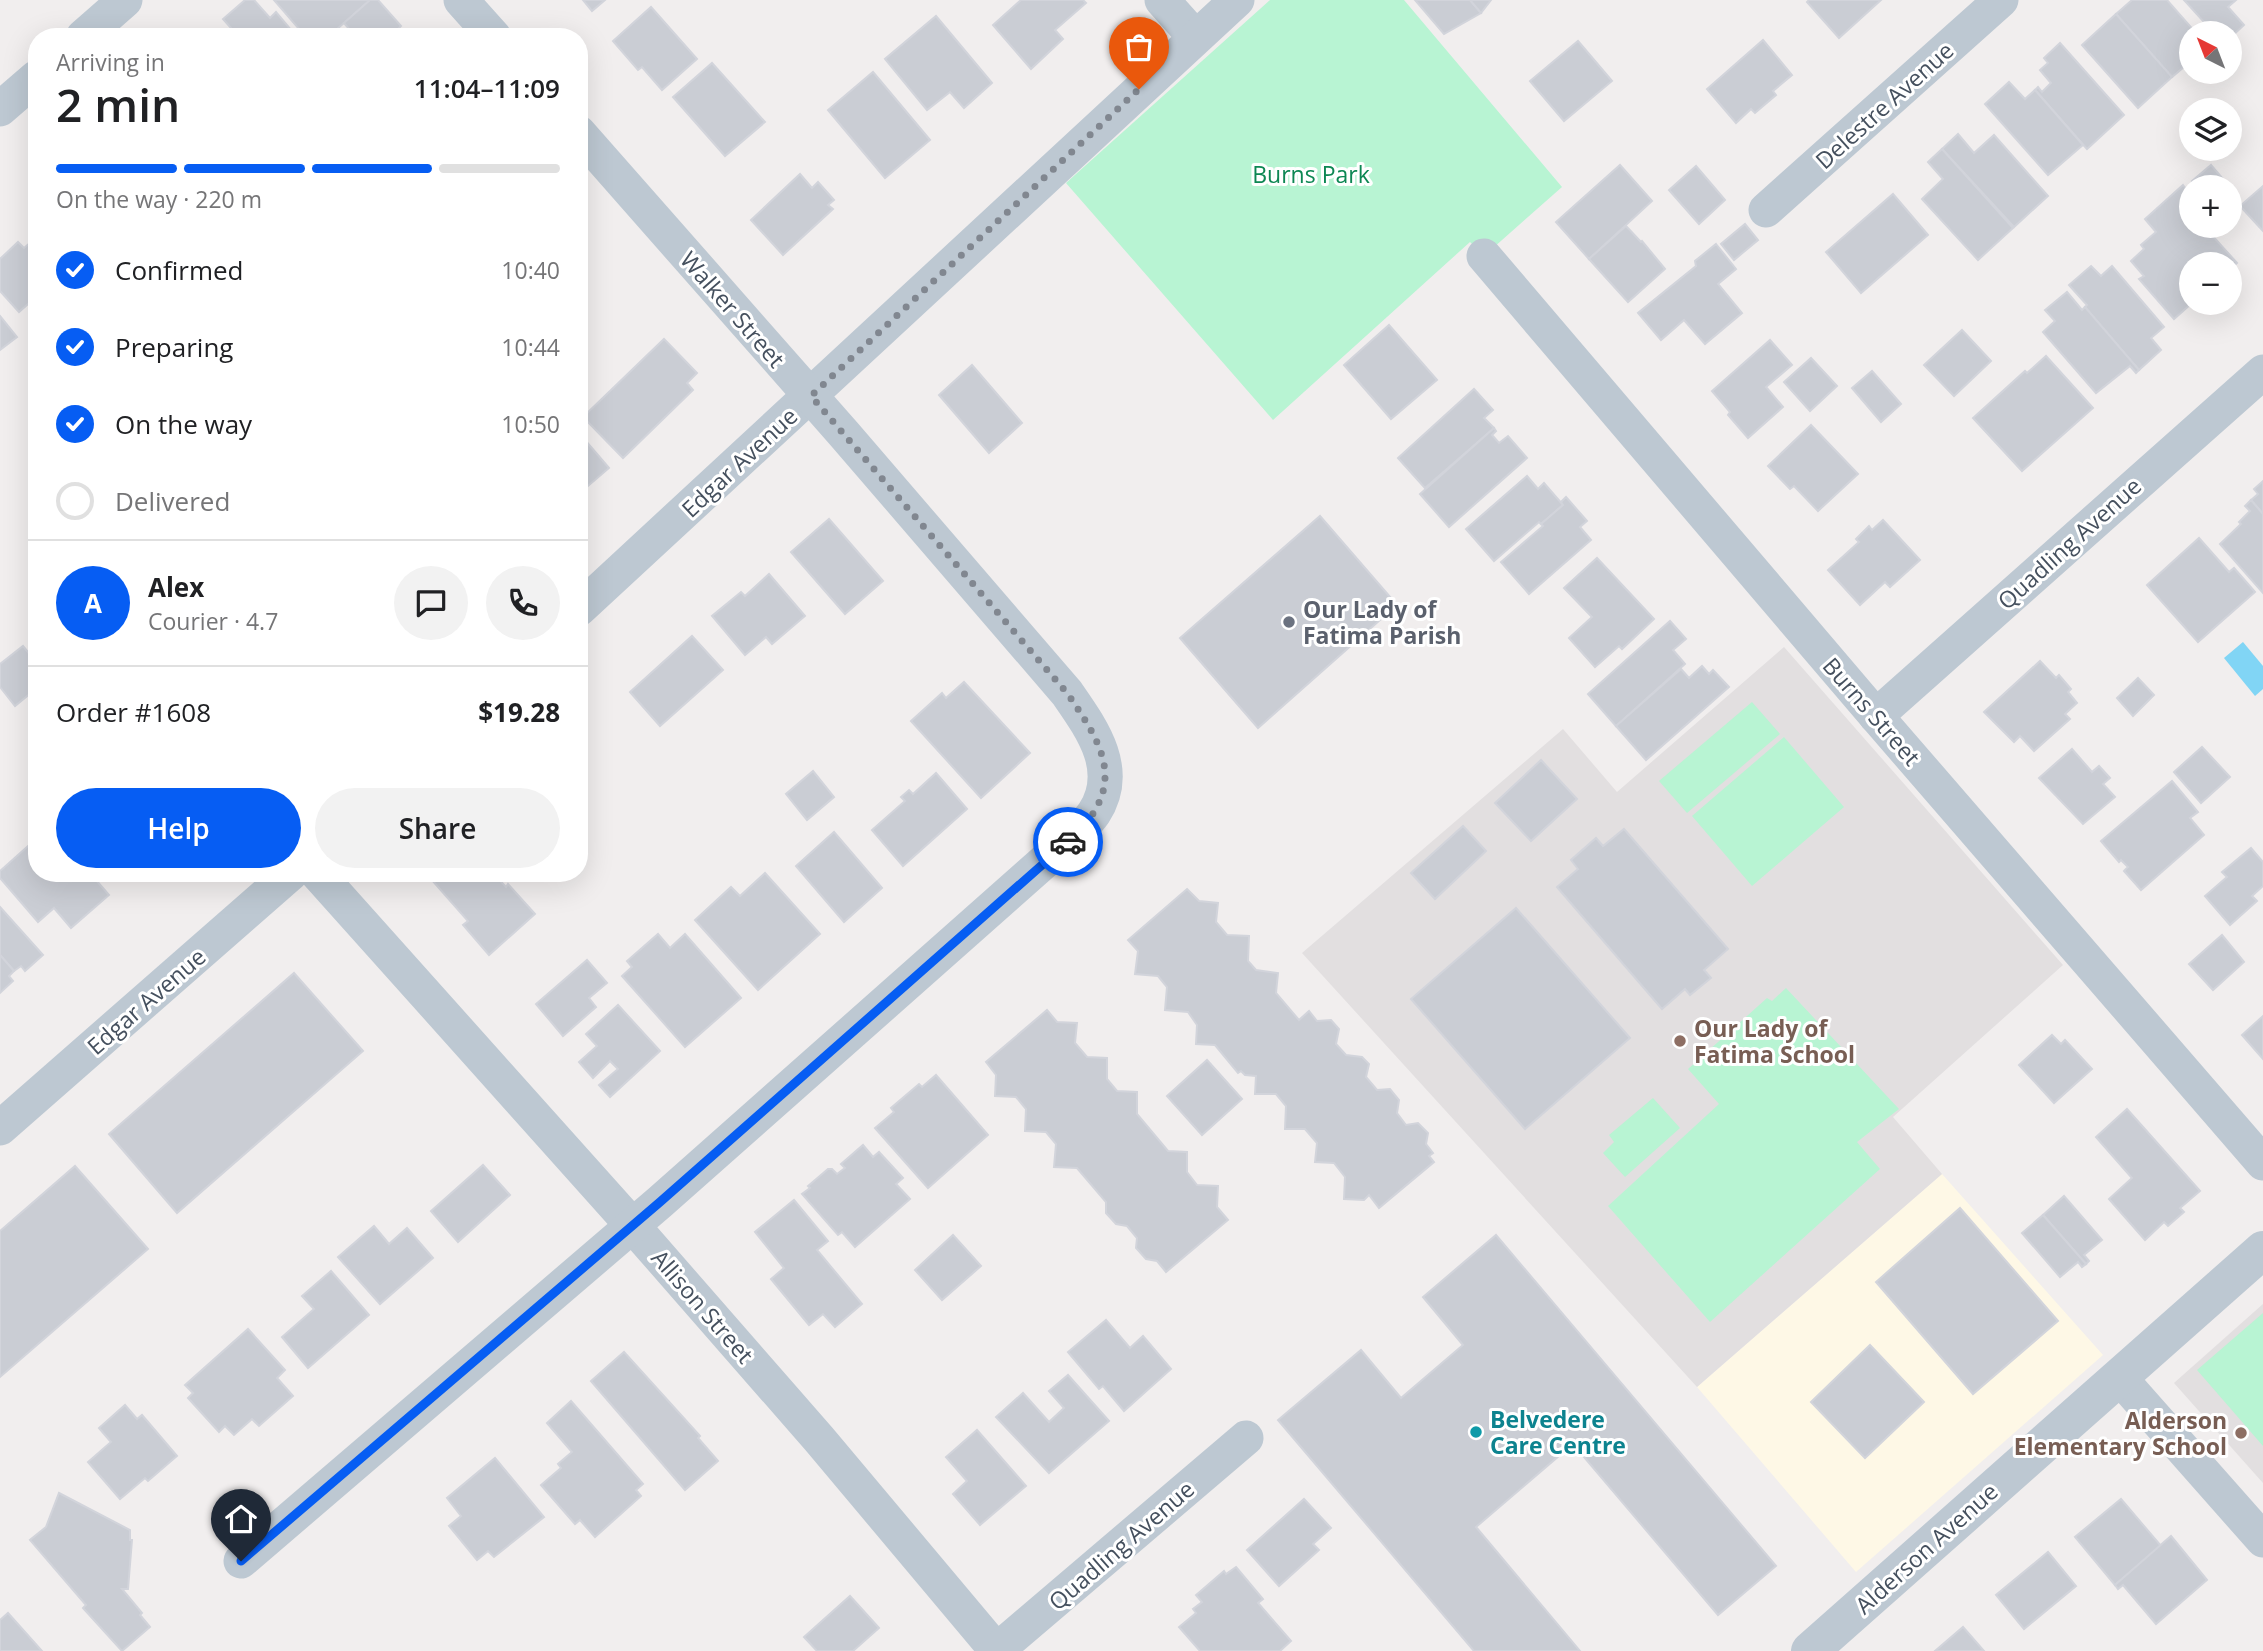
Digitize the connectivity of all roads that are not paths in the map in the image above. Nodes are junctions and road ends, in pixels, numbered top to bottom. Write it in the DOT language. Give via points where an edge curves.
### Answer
graph roads {
  1 [pos="125,0"];
  2 [pos="461,0"];
  3 [pos="1162,0"];
  4 [pos="1237,0"];
  5 [pos="2001,0"];
  6 [pos="93,28"];
  7 [pos="486,28"];
  8 [pos="1195,37"];
  9 [pos="28,85"];
  10 [pos="0,109"];
  11 [pos="588,143"];
  12 [pos="1766,210"];
  13 [pos="1484,256"];
  14 [pos="2263,372"];
  15 [pos="811,396"];
  16 [pos="588,601"];
  17 [pos="1876,716"];
  18 [pos="281,882"];
  19 [pos="325,882"];
  20 [pos="0,1128"];
  21 [pos="2263,1163"];
  22 [pos="632,1224"];
  23 [pos="2263,1250"];
  24 [pos="2119,1377"];
  25 [pos="1246,1438"];
  26 [pos="2263,1540"];
  27 [pos="241,1561"];
  28 [pos="997,1651"];
  29 [pos="1810,1651"];
  1 -- 6 [label="street"];
  2 -- 7 [label="street"];
  3 -- 8 [label="street"];
  4 -- 8 [label="street, Edgar Avenue"];
  5 -- 12 [label="street, Delestre Avenue"];
  8 -- 15 [label="street, Edgar Avenue"];
  9 -- 10 [label="street"];
  11 -- 15 [label="street, Walker Street"];
  13 -- 17 [label="street, Burns Street"];
  14 -- 17 [label="street, Quadling Avenue"];
  15 -- 16 [label="street, Edgar Avenue"];
  15 -- 22 [label="street, Walker Street" via="1067,693 1098,746 1106,785 1094,814 1071,838"];
  17 -- 21 [label="street, Burns Street"];
  18 -- 20 [label="street, Edgar Avenue"];
  19 -- 22 [label="street, Allison Street"];
  22 -- 27 [label="street"];
  22 -- 28 [label="street, Allison Street"];
  23 -- 24 [label="street, Alderson Avenue"];
  24 -- 26 [label="street"];
  24 -- 29 [label="street, Alderson Avenue"];
  25 -- 28 [label="street, Quadling Avenue"];
}
